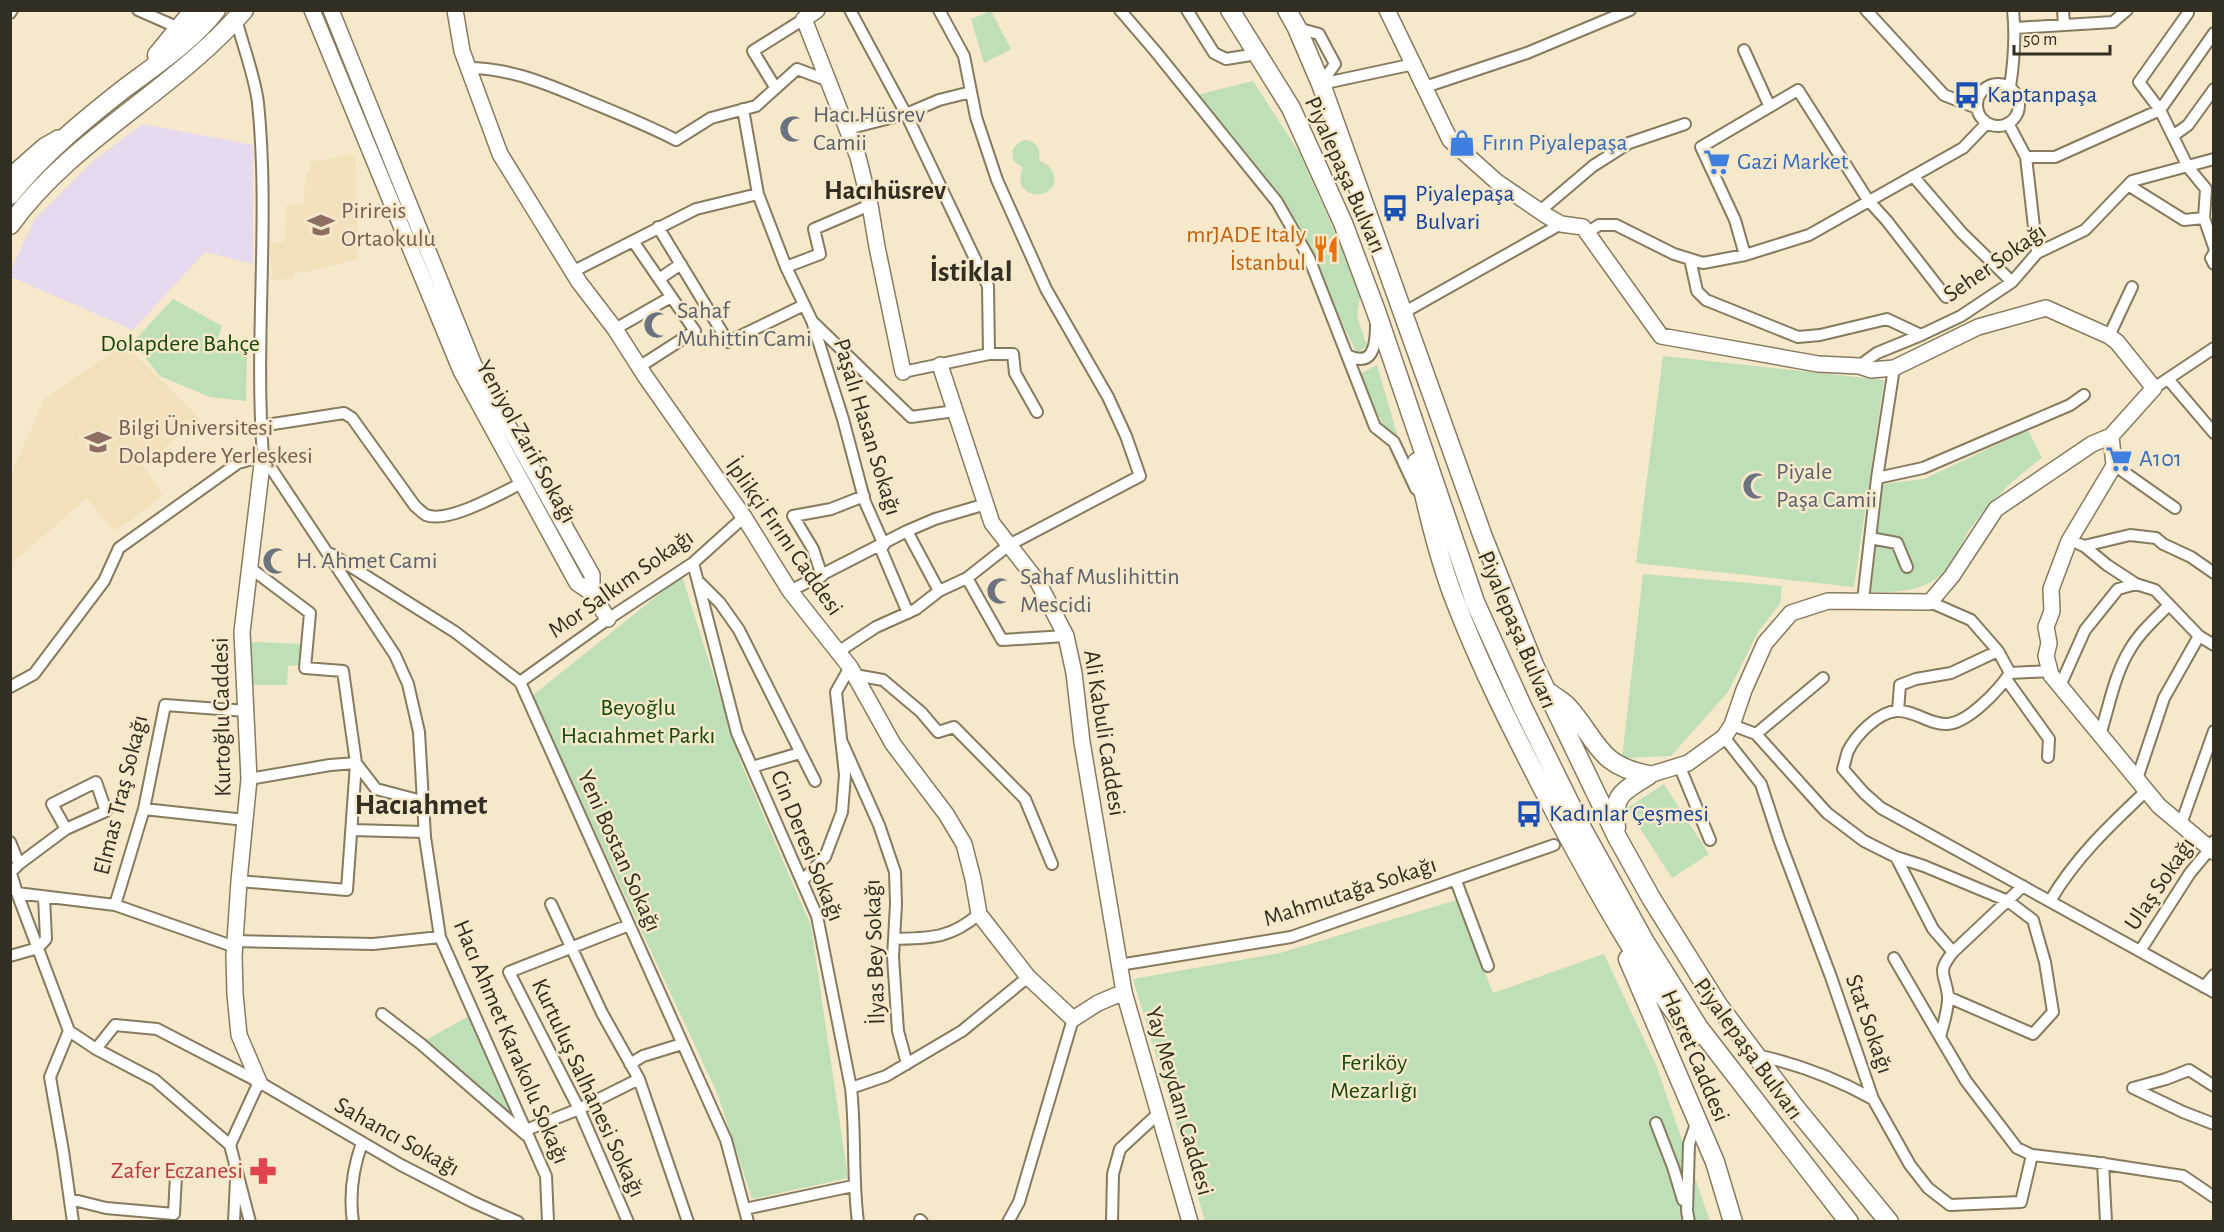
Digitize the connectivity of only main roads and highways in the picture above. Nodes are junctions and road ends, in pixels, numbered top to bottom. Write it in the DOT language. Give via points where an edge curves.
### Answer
graph roads {
  1 [pos="194,10"];
  2 [pos="216,10"];
  3 [pos="1287,10"];
  4 [pos="1234,13"];
  5 [pos="240,15"];
  6 [pos="152,68"];
  7 [pos="10,195"];
  8 [pos="10,225"];
  9 [pos="1409,407"];
  10 [pos="1547,690"];
  11 [pos="1617,837"];
  12 [pos="1608,910"];
  13 [pos="1789,1145"];
  14 [pos="1732,1221"];
  15 [pos="1849,1221"];
  16 [pos="1889,1221"];
  1 -- 6 [label="main road" via="159,52"];
  2 -- 6 [label="main road"];
  3 -- 10 [label="main road, Piyalepaşa Bulvarı" via="1321,84 1483,537"];
  4 -- 9 [label="main road, Piyalepaşa Bulvarı" via="1291,108 1343,223"];
  5 -- 8 [label="main road" via="194,61 57,171"];
  6 -- 7 [label="main road" via="79,126"];
  9 -- 12 [label="main road" via="1428,513 1451,590 1536,776"];
  9 -- 13 [label="main road, Piyalepaşa Bulvarı" via="1475,602 1583,830 1645,942 1700,1028"];
  10 -- 11 [label="main road, Piyalepaşa Bulvarı"];
  10 -- 11 [label="main road" via="1568,707 1602,754 1629,771 1649,775 1620,794 1615,807"];
  11 -- 16 [label="main road, Piyalepaşa Bulvarı" via="1718,1005"];
  12 -- 13 [label="main road" via="1665,1001 1740,1095"];
  12 -- 14 [label="main road, Hasret Caddesi" via="1715,1162"];
  13 -- 15 [label="main road, Piyalepaşa Bulvarı"];
}
